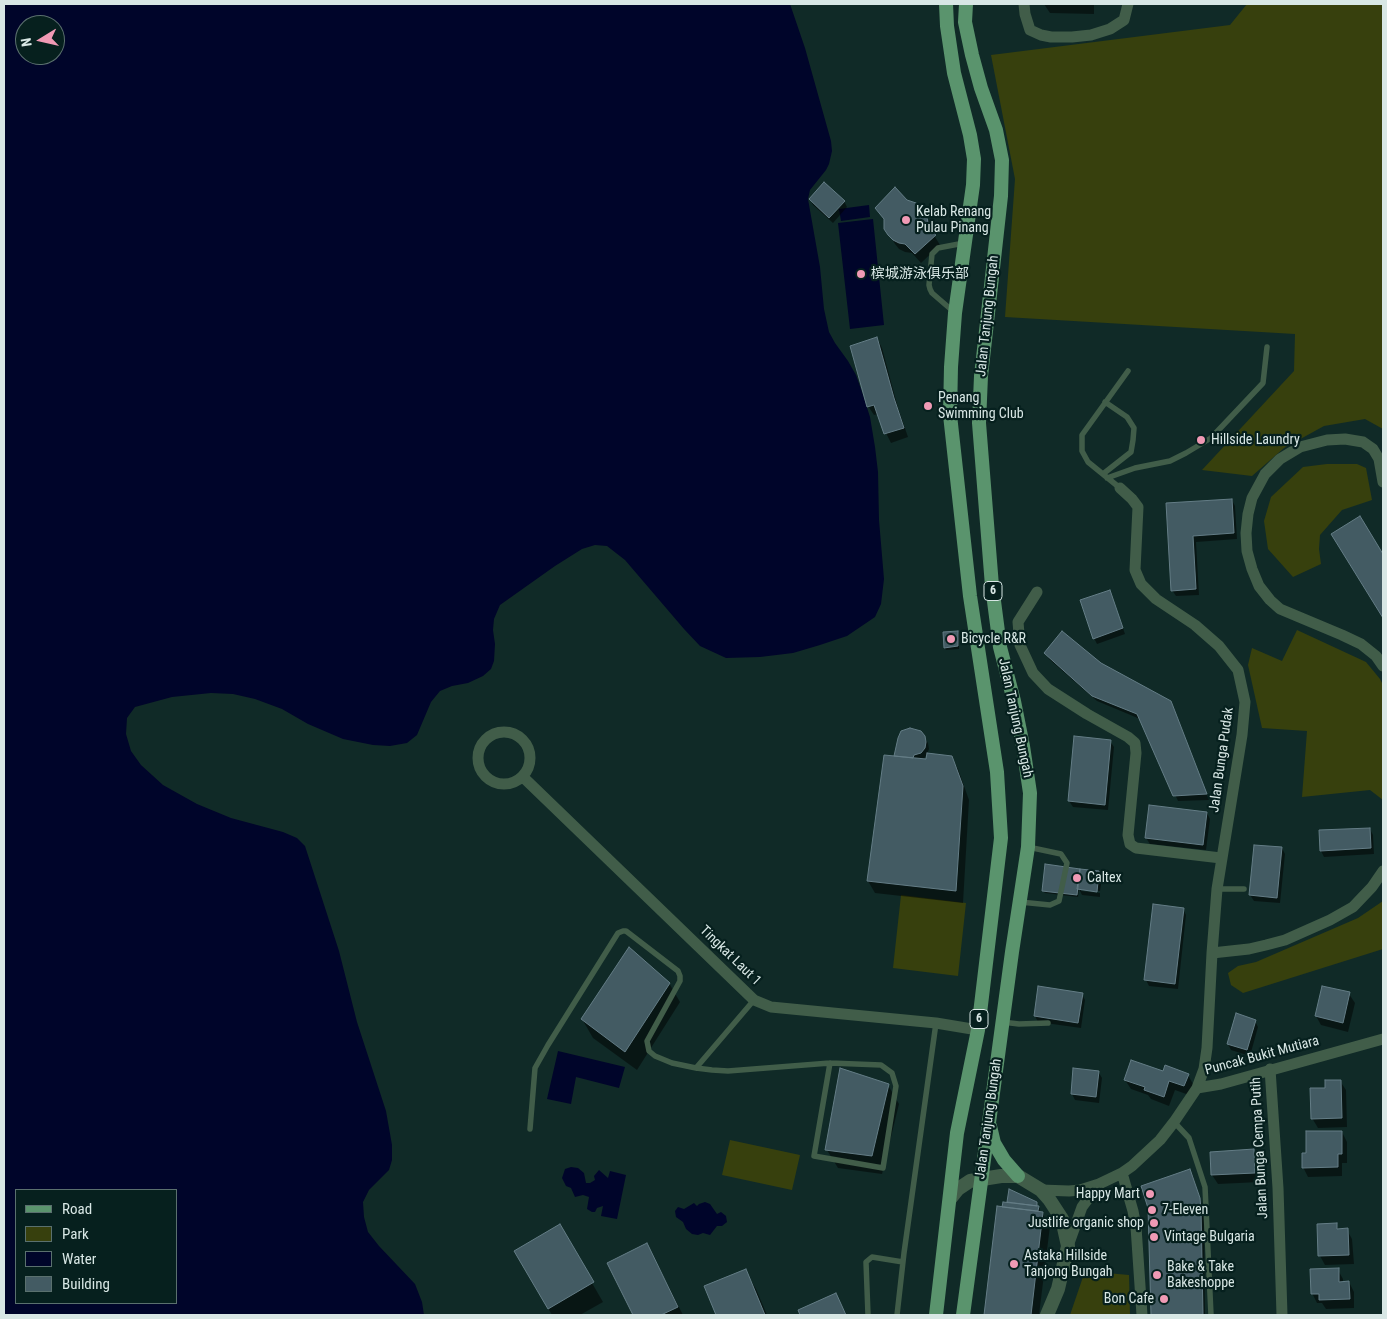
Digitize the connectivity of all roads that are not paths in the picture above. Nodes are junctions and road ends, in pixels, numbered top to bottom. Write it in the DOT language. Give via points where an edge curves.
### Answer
graph roads {
  1 [pos="946,4"];
  2 [pos="966,4"];
  3 [pos="1024,4"];
  4 [pos="1128,4"];
  5 [pos="965,242"];
  6 [pos="956,313"];
  7 [pos="1268,347"];
  8 [pos="1128,371"];
  9 [pos="1105,402"];
  10 [pos="1105,476"];
  11 [pos="1383,482"];
  12 [pos="1120,488"];
  13 [pos="1037,592"];
  14 [pos="1383,666"];
  15 [pos="523,777"];
  16 [pos="1028,847"];
  17 [pos="1222,858"];
  18 [pos="1383,871"];
  19 [pos="1217,889"];
  20 [pos="1244,889"];
  21 [pos="1020,902"];
  22 [pos="1212,953"];
  23 [pos="754,1000"];
  24 [pos="1002,1022"];
  25 [pos="936,1023"];
  26 [pos="1048,1023"];
  27 [pos="978,1030"];
  28 [pos="1383,1039"];
  29 [pos="830,1063"];
  30 [pos="696,1068"];
  31 [pos="1270,1070"];
  32 [pos="1197,1088"];
  33 [pos="989,1121"];
  34 [pos="1174,1122"];
  35 [pos="530,1129"];
  36 [pos="1122,1173"];
  37 [pos="1018,1176"];
  38 [pos="981,1179"];
  39 [pos="1099,1184"];
  40 [pos="1041,1190"];
  41 [pos="950,1199"];
  42 [pos="1068,1246"];
  43 [pos="903,1262"];
  44 [pos="868,1315"];
  45 [pos="897,1315"];
  46 [pos="936,1315"];
  47 [pos="963,1315"];
  48 [pos="1047,1315"];
  49 [pos="1142,1315"];
  50 [pos="1211,1315"];
  51 [pos="1282,1315"];
  1 -- 5 [label="main road, Jalan Tanjung Bungah / 6" via="954,73 974,159"];
  2 -- 16 [label="main road, Jalan Tanjung Bungah / 6" via="965,22 972,55 1002,160 979,423 1000,647 1014,701 1030,793"];
  3 -- 4 [label="street" via="1030,30 1051,37 1091,35 1110,29 1124,20"];
  5 -- 6 [label="main road, Jalan Tanjung Bungah / 6"];
  5 -- 6 [label="lane" via="938,248 932,254 930,289"];
  6 -- 27 [label="main road, Jalan Tanjung Bungah / 6" via="950,415 970,596 997,772 1002,838"];
  7 -- 10 [label="lane" via="1263,383 1211,438 1170,460"];
  8 -- 9 [label="lane"];
  9 -- 10 [label="lane" via="1082,435 1082,451 1088,462"];
  9 -- 10 [label="lane" via="1127,417 1134,428 1131,452"];
  10 -- 12 [label="lane"];
  11 -- 14 [label="street" via="1379,459 1363,442 1327,440 1300,447 1280,459 1265,474 1252,498 1246,533 1252,569 1259,586 1275,605 1361,644"];
  12 -- 17 [label="street, Jalan Bunga Pudak" via="1138,507 1135,570 1141,584 1219,646 1238,670 1245,702"];
  13 -- 17 [label="street" via="1018,622 1020,645 1033,673 1048,689 1135,743 1130,844 1136,848"];
  15 -- 15 [label="street" via="516,782 499,784 484,775 478,759 479,750 489,736 506,731 514,733 527,744 531,762"];
  15 -- 23 [label="street, Tingkat Laut 1"];
  16 -- 21 [label="main road, Jalan Tanjung Bungah / 6"];
  16 -- 21 [label="lane" via="1061,854 1067,863 1059,902 1050,905"];
  17 -- 19 [label="street, Jalan Bunga Pudak"];
  18 -- 22 [label="street" via="1353,907 1330,920 1285,940 1249,950"];
  19 -- 20 [label="lane"];
  19 -- 22 [label="street, Jalan Bunga Pudak"];
  21 -- 24 [label="main road, Jalan Tanjung Bungah / 6"];
  22 -- 32 [label="street, Jalan Bunga Pudak" via="1207,1048"];
  23 -- 25 [label="street, Tingkat Laut 1" via="771,1007"];
  23 -- 30 [label="lane"];
  24 -- 26 [label="lane"];
  24 -- 33 [label="main road, Jalan Tanjung Bungah / 6"];
  25 -- 27 [label="street, Tingkat Laut 1"];
  25 -- 43 [label="lane"];
  27 -- 41 [label="main road, Jalan Tanjung Bungah / 6" via="957,1133"];
  28 -- 31 [label="street, Puncak Bukit Mutiara"];
  29 -- 29 [label="lane" via="814,1156 882,1168 896,1086 892,1073 881,1065"];
  29 -- 30 [label="lane" via="728,1071"];
  30 -- 35 [label="lane" via="672,1063 648,1051 647,1041 680,976 626,931 618,932 535,1068"];
  31 -- 32 [label="street, Puncak Bukit Mutiara"];
  31 -- 51 [label="street, Jalan Bunga Cempa Putih"];
  32 -- 34 [label="street, Puncak Bukit Mutiara"];
  33 -- 37 [label="main road" via="994,1143"];
  33 -- 38 [label="main road, Jalan Tanjung Bungah / 6"];
  34 -- 36 [label="street, Puncak Bukit Mutiara" via="1146,1155"];
  34 -- 50 [label="lane" via="1189,1138 1205,1187"];
  36 -- 39 [label="street, Puncak Bukit Mutiara"];
  36 -- 49 [label="street" via="1136,1227"];
  37 -- 38 [label="street"];
  37 -- 40 [label="street"];
  38 -- 41 [label="street" via="970,1181"];
  38 -- 47 [label="main road, Jalan Tanjung Bungah / 6"];
  39 -- 40 [label="street, Puncak Bukit Mutiara" via="1080,1190"];
  39 -- 42 [label="street, Puncak Bukit Mutiara" via="1082,1207"];
  40 -- 42 [label="street" via="1062,1219"];
  41 -- 46 [label="main road, Jalan Tanjung Bungah / 6"];
  42 -- 48 [label="street" via="1058,1288"];
  43 -- 44 [label="lane" via="872,1257 866,1262"];
  43 -- 45 [label="lane"];
}
